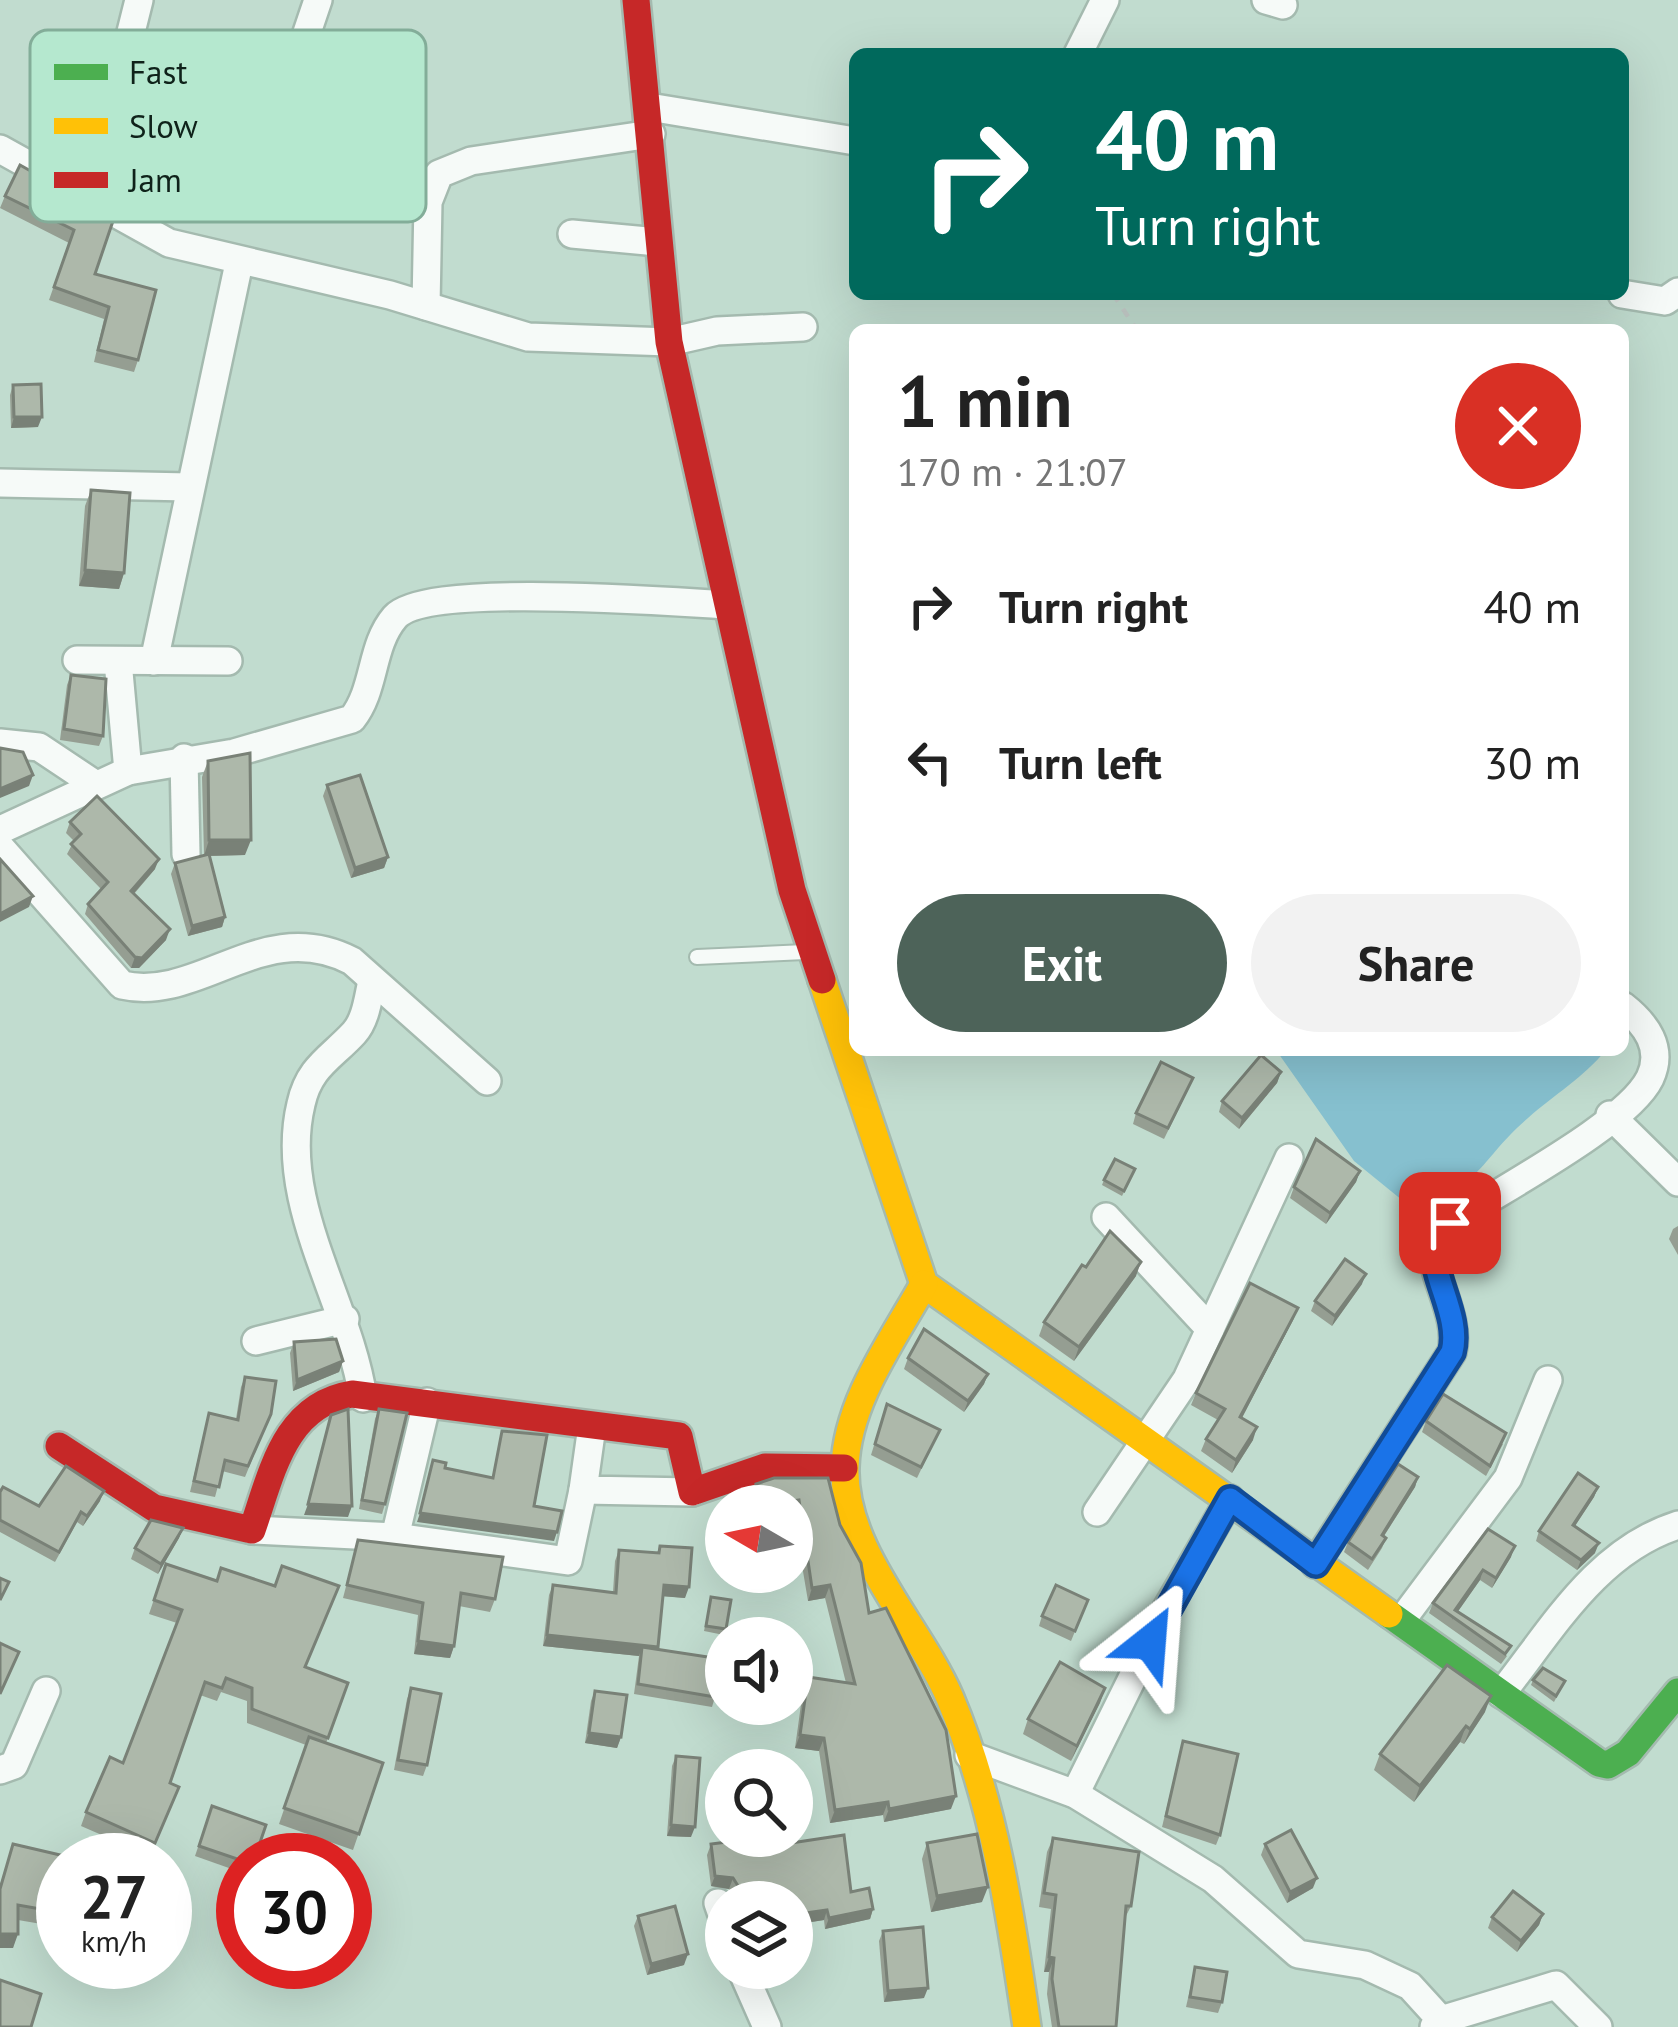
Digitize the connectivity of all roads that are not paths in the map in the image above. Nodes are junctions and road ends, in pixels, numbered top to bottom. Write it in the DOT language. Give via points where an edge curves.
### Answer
graph roads {
  1 [pos="139,0"];
  2 [pos="318,0"];
  3 [pos="636,0"];
  4 [pos="1105,0"];
  5 [pos="132,30"];
  6 [pos="308,30"];
  7 [pos="1081,48"];
  8 [pos="650,120"];
  9 [pos="849,140"];
  10 [pos="0,149"];
  11 [pos="30,165"];
  12 [pos="134,222"];
  13 [pos="572,234"];
  14 [pos="658,242"];
  15 [pos="239,262"];
  16 [pos="1678,292"];
  17 [pos="1629,295"];
  18 [pos="426,306"];
  19 [pos="803,327"];
  20 [pos="669,342"];
  21 [pos="0,483"];
  22 [pos="189,487"];
  23 [pos="728,605"];
  24 [pos="77,660"];
  25 [pos="118,661"];
  26 [pos="154,661"];
  27 [pos="228,661"];
  28 [pos="0,743"];
  29 [pos="184,758"];
  30 [pos="128,771"];
  31 [pos="96,785"];
  32 [pos="0,830"];
  33 [pos="0,847"];
  34 [pos="186,854"];
  35 [pos="814,952"];
  36 [pos="697,957"];
  37 [pos="372,981"];
  38 [pos="1629,1011"];
  39 [pos="487,1082"];
  40 [pos="1610,1115"];
  41 [pos="1289,1158"];
  42 [pos="1678,1182"];
  43 [pos="1106,1217"];
  44 [pos="924,1284"];
  45 [pos="345,1318"];
  46 [pos="1210,1329"];
  47 [pos="256,1341"];
  48 [pos="1548,1380"];
  49 [pos="363,1397"];
  50 [pos="427,1402"];
  51 [pos="592,1426"];
  52 [pos="1148,1442"];
  53 [pos="59,1446"];
  54 [pos="844,1468"];
  55 [pos="583,1490"];
  56 [pos="692,1492"];
  57 [pos="1230,1499"];
  58 [pos="1096,1512"];
  59 [pos="1678,1525"];
  60 [pos="252,1530"];
  61 [pos="395,1537"];
  62 [pos="1316,1564"];
  63 [pos="1401,1621"];
  64 [pos="46,1691"];
  65 [pos="1678,1692"];
  66 [pos="1501,1694"];
  67 [pos="969,1755"];
  68 [pos="0,1770"];
  69 [pos="1075,1794"];
  70 [pos="750,1989"];
  71 [pos="1438,2023"];
  72 [pos="767,2027"];
  73 [pos="1027,2027"];
  74 [pos="1598,2027"];
  1 -- 5 [label="street"];
  2 -- 6 [label="street"];
  3 -- 8 [label="street"];
  4 -- 7 [label="street"];
  8 -- 9 [label="street"];
  8 -- 14 [label="street"];
  8 -- 18 [label="street" via="439,174 428,202"];
  10 -- 11 [label="street"];
  12 -- 15 [label="street" via="170,243"];
  13 -- 14 [label="street"];
  14 -- 20 [label="street"];
  15 -- 18 [label="street"];
  15 -- 22 [label="street"];
  16 -- 17 [label="street" via="1665,301"];
  18 -- 20 [label="street" via="528,337"];
  19 -- 20 [label="street"];
  20 -- 23 [label="street"];
  21 -- 22 [label="street"];
  22 -- 26 [label="street"];
  23 -- 29 [label="street" via="418,603 383,635 352,719 234,753"];
  23 -- 35 [label="street" via="792,890"];
  24 -- 25 [label="street"];
  25 -- 26 [label="street"];
  25 -- 30 [label="street"];
  26 -- 27 [label="street"];
  28 -- 31 [label="street" via="39,747"];
  29 -- 30 [label="street"];
  29 -- 34 [label="street"];
  30 -- 31 [label="street"];
  31 -- 32 [label="street"];
  33 -- 37 [label="street" via="122,986 157,985 311,945 352,961"];
  35 -- 36 [label="lane"];
  35 -- 44 [label="street"];
  37 -- 39 [label="street"];
  37 -- 45 [label="street" via="355,1032 312,1072 297,1139 312,1232"];
  38 -- 40 [label="street" via="1644,1023 1655,1064 1647,1084"];
  40 -- 42 [label="street"];
  40 -- 62 [label="street" via="1563,1155 1437,1232 1434,1262 1456,1322 1452,1352"];
  41 -- 46 [label="street"];
  43 -- 46 [label="street"];
  44 -- 52 [label="street"];
  44 -- 54 [label="street" via="872,1381"];
  45 -- 47 [label="street"];
  45 -- 49 [label="street"];
  46 -- 52 [label="street"];
  48 -- 63 [label="street" via="1508,1478"];
  49 -- 50 [label="street"];
  49 -- 60 [label="street" via="312,1406 277,1458"];
  50 -- 51 [label="street"];
  50 -- 61 [label="street"];
  51 -- 55 [label="street"];
  51 -- 56 [label="street" via="679,1436"];
  52 -- 57 [label="street"];
  52 -- 58 [label="street"];
  53 -- 60 [label="street" via="154,1508"];
  54 -- 56 [label="street" via="765,1467"];
  54 -- 67 [label="street" via="850,1518 916,1628"];
  55 -- 56 [label="street"];
  55 -- 61 [label="street" via="568,1561"];
  57 -- 62 [label="street"];
  57 -- 69 [label="street"];
  59 -- 66 [label="street" via="1623,1550 1597,1574"];
  60 -- 61 [label="street"];
  62 -- 63 [label="street"];
  63 -- 66 [label="street"];
  64 -- 68 [label="street" via="14,1765"];
  65 -- 66 [label="street" via="1628,1753 1608,1765"];
  67 -- 69 [label="street"];
  67 -- 73 [label="street"];
  69 -- 71 [label="street" via="1213,1879 1298,1954 1410,1986"];
  70 -- 72 [label="street"];
  71 -- 74 [label="street" via="1556,1985"];
}
